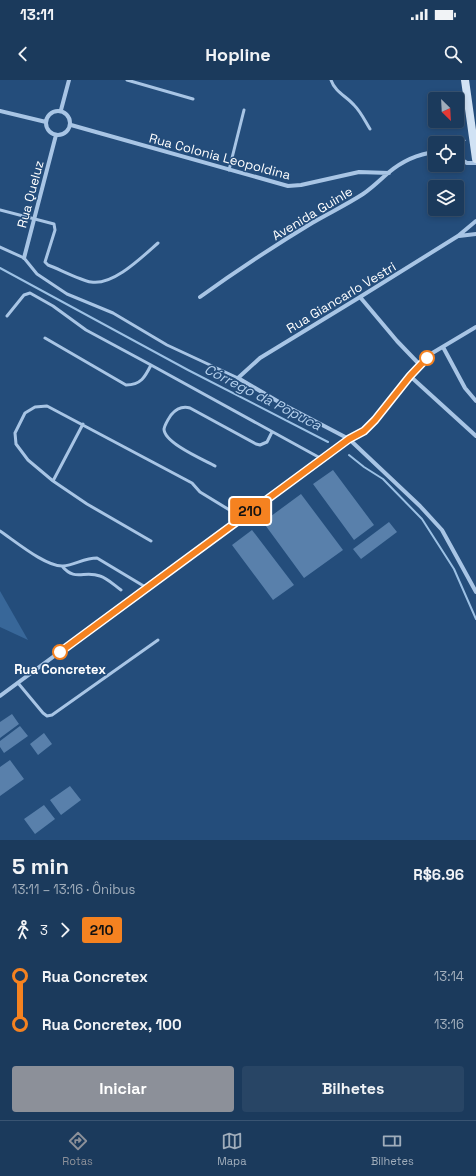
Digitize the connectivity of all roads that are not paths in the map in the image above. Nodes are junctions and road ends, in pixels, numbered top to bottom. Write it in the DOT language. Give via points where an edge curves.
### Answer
graph roads {
  1 [pos="69,80"];
  2 [pos="127,80"];
  3 [pos="331,80"];
  4 [pos="465,80"];
  5 [pos="193,99"];
  6 [pos="61,110"];
  7 [pos="244,110"];
  8 [pos="0,111"];
  9 [pos="46,122"];
  10 [pos="71,125"];
  11 [pos="370,128"];
  12 [pos="56,135"];
  13 [pos="428,153"];
  14 [pos="476,159"];
  15 [pos="464,161"];
  16 [pos="476,164"];
  17 [pos="229,170"];
  18 [pos="389,173"];
  19 [pos="0,210"];
  20 [pos="34,219"];
  21 [pos="476,221"];
  22 [pos="476,234"];
  23 [pos="458,236"];
  24 [pos="158,243"];
  25 [pos="0,246"];
  26 [pos="24,258"];
  27 [pos="200,297"];
  28 [pos="360,297"];
  29 [pos="7,316"];
  30 [pos="476,327"];
  31 [pos="46,338"];
  32 [pos="443,348"];
  33 [pos="151,365"];
  34 [pos="420,365"];
  35 [pos="410,376"];
  36 [pos="238,378"];
  37 [pos="476,401"];
  38 [pos="83,424"];
  39 [pos="272,432"];
  40 [pos="476,436"];
  41 [pos="349,439"];
  42 [pos="322,459"];
  43 [pos="215,466"];
  44 [pos="53,481"];
  45 [pos="241,517"];
  46 [pos="0,531"];
  47 [pos="151,541"];
  48 [pos="62,566"];
  49 [pos="147,588"];
  50 [pos="121,590"];
  51 [pos="476,592"];
  52 [pos="158,640"];
  53 [pos="18,683"];
  54 [pos="0,696"];
  1 -- 6 [label="street"];
  2 -- 5 [label="lane"];
  3 -- 11 [label="lane" via="334,88 356,106"];
  4 -- 14 [label="main road"];
  6 -- 9 [label="street" via="51,113"];
  6 -- 10 [label="street" via="68,114"];
  7 -- 17 [label="lane"];
  8 -- 9 [label="street"];
  9 -- 12 [label="street" via="49,130"];
  10 -- 12 [label="street" via="64,134"];
  10 -- 17 [label="street, Rua Colonia Leopoldina"];
  12 -- 20 [label="street, Rua Queluz"];
  13 -- 18 [label="street, Avenida Guinle" via="416,156"];
  15 -- 16 [label="street"];
  17 -- 18 [label="street, Rua Colonia Leopoldina" via="294,186 359,172"];
  18 -- 27 [label="street, Avenida Guinle" via="366,192 311,224"];
  19 -- 20 [label="lane"];
  20 -- 24 [label="lane" via="55,226 45,262 90,282 103,282 112,278 138,261"];
  20 -- 26 [label="street, Rua Queluz"];
  21 -- 23 [label="street, Rua Giancarlo Vestri"];
  22 -- 23 [label="street, Rua Giancarlo Vestri"];
  23 -- 28 [label="street, Rua Giancarlo Vestri"];
  25 -- 26 [label="lane"];
  26 -- 36 [label="lane" via="37,274 66,294 113,313 167,345"];
  28 -- 34 [label="street"];
  28 -- 36 [label="street, Rua Giancarlo Vestri" via="260,358"];
  29 -- 33 [label="lane" via="24,295 30,293 86,330"];
  30 -- 32 [label="street"];
  31 -- 33 [label="lane" via="126,385 142,380"];
  32 -- 34 [label="street" via="429,355"];
  32 -- 37 [label="street" via="465,388"];
  33 -- 39 [label="lane"];
  34 -- 35 [label="street"];
  35 -- 40 [label="street"];
  35 -- 41 [label="street" via="375,420 364,431"];
  36 -- 41 [label="street"];
  38 -- 44 [label="lane"];
  38 -- 44 [label="lane" via="47,406 35,407 25,413 15,433 16,444 28,460"];
  38 -- 45 [label="lane" via="192,483 200,492"];
  39 -- 42 [label="lane"];
  39 -- 43 [label="lane" via="267,442 260,445 190,408 175,411 164,430 169,439"];
  41 -- 42 [label="street"];
  41 -- 51 [label="street" via="442,530"];
  42 -- 45 [label="street"];
  44 -- 47 [label="lane"];
  45 -- 49 [label="street"];
  46 -- 48 [label="lane" via="46,562"];
  48 -- 49 [label="lane" via="96,558"];
  48 -- 50 [label="lane" via="76,576 101,576"];
  49 -- 53 [label="street"];
  52 -- 53 [label="lane" via="56,714 47,716 43,713"];
  53 -- 54 [label="street"];
}
